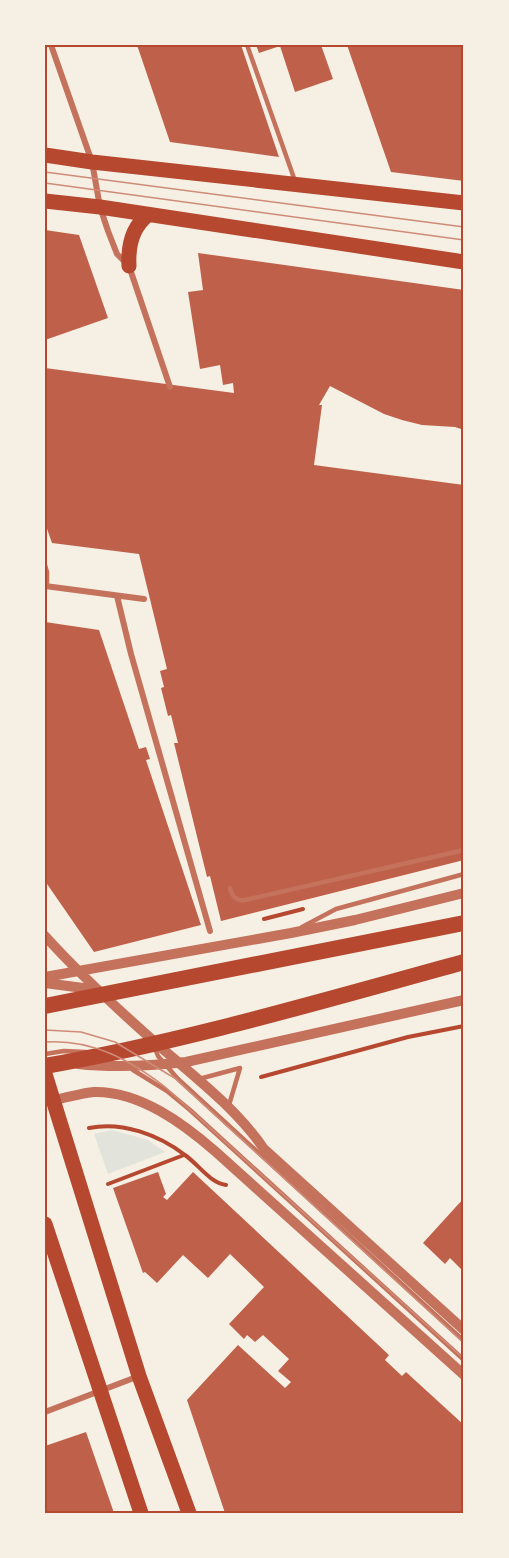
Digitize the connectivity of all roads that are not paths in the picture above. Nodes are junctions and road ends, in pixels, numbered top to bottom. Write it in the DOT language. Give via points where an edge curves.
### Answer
graph roads {
  1 [pos="51,45"];
  2 [pos="247,45"];
  3 [pos="45,155"];
  4 [pos="92,162"];
  5 [pos="296,185"];
  6 [pos="45,201"];
  7 [pos="464,203"];
  8 [pos="100,207"];
  9 [pos="148,215"];
  10 [pos="464,262"];
  11 [pos="129,267"];
  12 [pos="170,387"];
  13 [pos="45,565"];
  14 [pos="46,586"];
  15 [pos="117,596"];
  16 [pos="144,598"];
  17 [pos="464,850"];
  18 [pos="464,874"];
  19 [pos="230,888"];
  20 [pos="464,893"];
  21 [pos="464,924"];
  22 [pos="210,931"];
  23 [pos="291,933"];
  24 [pos="45,936"];
  25 [pos="464,962"];
  26 [pos="45,977"];
  27 [pos="45,983"];
  28 [pos="98,990"];
  29 [pos="464,1000"];
  30 [pos="45,1006"];
  31 [pos="150,1038"];
  32 [pos="45,1054"];
  33 [pos="65,1063"];
  34 [pos="45,1066"];
  35 [pos="45,1074"];
  36 [pos="198,1079"];
  37 [pos="49,1101"];
  38 [pos="228,1108"];
  39 [pos="45,1224"];
  40 [pos="464,1330"];
  41 [pos="464,1341"];
  42 [pos="464,1360"];
  43 [pos="464,1375"];
  44 [pos="139,1376"];
  45 [pos="99,1390"];
  46 [pos="45,1412"];
  47 [pos="141,1513"];
  48 [pos="189,1513"];
  1 -- 4 [label="street"];
  2 -- 5 [label="lane"];
  3 -- 4 [label="main road"];
  4 -- 5 [label="main road"];
  4 -- 8 [label="street"];
  5 -- 7 [label="main road"];
  6 -- 8 [label="main road"];
  8 -- 9 [label="main road"];
  8 -- 11 [label="street" via="117,254"];
  9 -- 10 [label="main road"];
  9 -- 11 [label="main road" via="134,232"];
  11 -- 12 [label="street"];
  13 -- 14 [label="lane"];
  14 -- 15 [label="street"];
  15 -- 16 [label="street"];
  15 -- 22 [label="street"];
  17 -- 19 [label="lane" via="245,900 237,900"];
  18 -- 23 [label="lane" via="336,909"];
  20 -- 23 [label="street"];
  21 -- 30 [label="highway"];
  23 -- 26 [label="street"];
  24 -- 28 [label="street"];
  25 -- 33 [label="highway" via="154,1045"];
  27 -- 28 [label="street"];
  28 -- 31 [label="street"];
  29 -- 33 [label="street" via="186,1062 141,1067"];
  31 -- 36 [label="street"];
  31 -- 41 [label="lane" via="158,1056 178,1079"];
  32 -- 42 [label="lane" via="79,1051 102,1056 167,1091"];
  33 -- 34 [label="highway"];
  35 -- 37 [label="main road"];
  36 -- 38 [label="street"];
  36 -- 38 [label="lane" via="240,1068"];
  37 -- 43 [label="street" via="93,1092 110,1094 147,1105 182,1124"];
  37 -- 44 [label="main road"];
  38 -- 40 [label="street" via="264,1149"];
  39 -- 45 [label="main road"];
  44 -- 45 [label="street"];
  44 -- 48 [label="main road"];
  45 -- 46 [label="street"];
  45 -- 47 [label="main road"];
}
